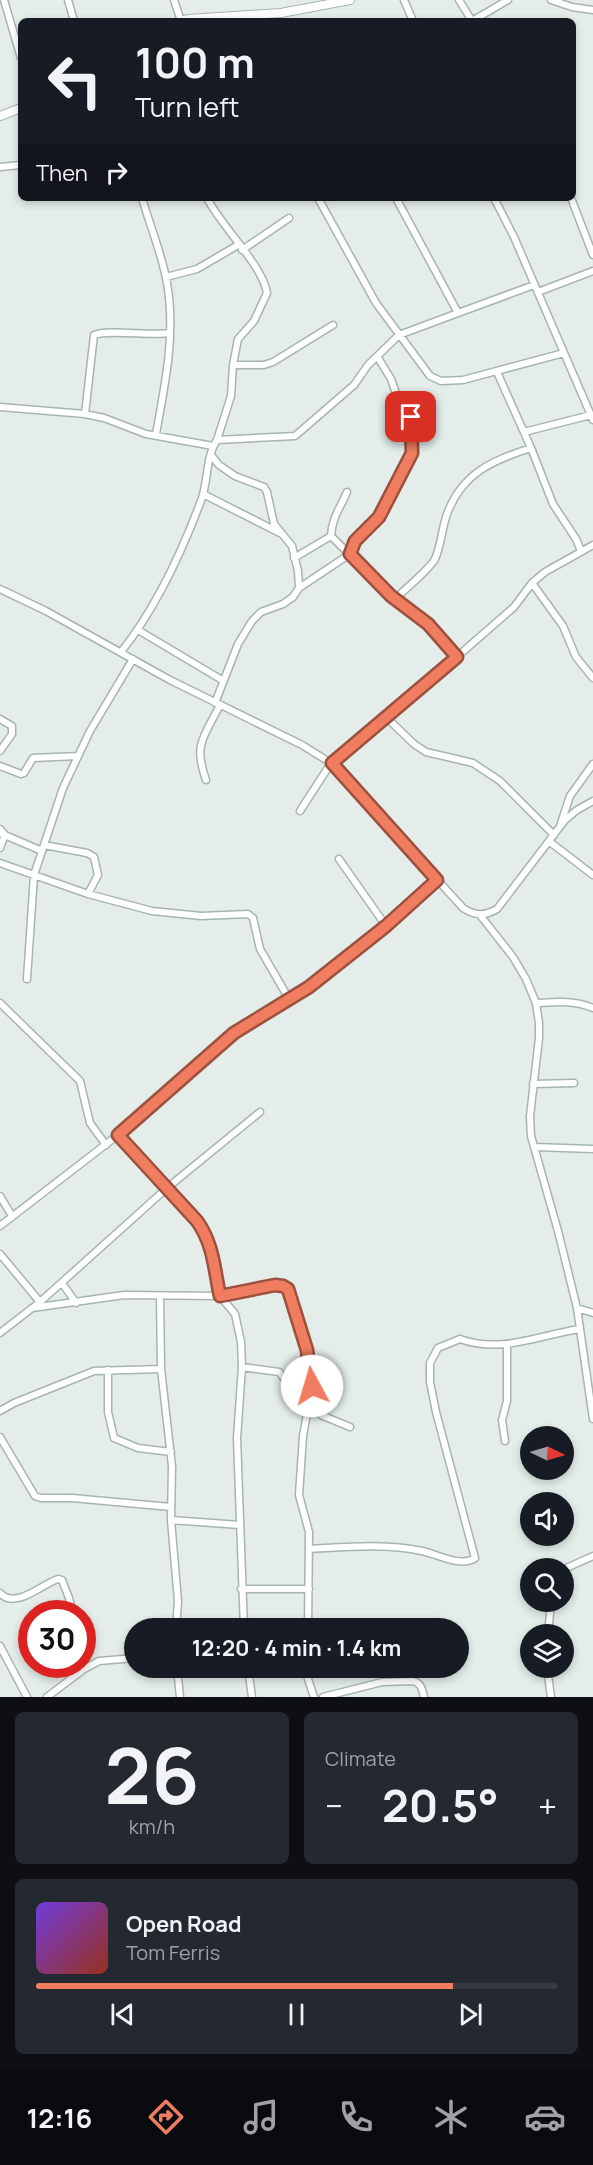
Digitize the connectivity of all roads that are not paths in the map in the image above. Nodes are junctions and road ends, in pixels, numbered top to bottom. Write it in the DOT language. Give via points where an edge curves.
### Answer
graph roads {
  1 [pos="4,0"];
  2 [pos="68,0"];
  3 [pos="174,0"];
  4 [pos="350,0"];
  5 [pos="404,0"];
  6 [pos="459,0"];
  7 [pos="508,0"];
  8 [pos="551,0"];
  9 [pos="312,4"];
  10 [pos="593,10"];
  11 [pos="73,18"];
  12 [pos="180,18"];
  13 [pos="239,18"];
  14 [pos="411,18"];
  15 [pos="470,18"];
  16 [pos="477,18"];
  17 [pos="18,48"];
  18 [pos="18,109"];
  19 [pos="0,116"];
  20 [pos="18,165"];
  21 [pos="0,167"];
  22 [pos="143,201"];
  23 [pos="210,201"];
  24 [pos="320,201"];
  25 [pos="398,201"];
  26 [pos="496,201"];
  27 [pos="572,201"];
  28 [pos="289,218"];
  29 [pos="240,248"];
  30 [pos="593,255"];
  31 [pos="593,271"];
  32 [pos="166,277"];
  33 [pos="534,285"];
  34 [pos="538,292"];
  35 [pos="458,313"];
  36 [pos="333,325"];
  37 [pos="170,333"];
  38 [pos="399,335"];
  39 [pos="564,353"];
  40 [pos="376,356"];
  41 [pos="233,365"];
  42 [pos="497,372"];
  43 [pos="0,407"];
  44 [pos="85,414"];
  45 [pos="592,417"];
  46 [pos="524,432"];
  47 [pos="156,434"];
  48 [pos="215,443"];
  49 [pos="531,448"];
  50 [pos="211,455"];
  51 [pos="346,492"];
  52 [pos="203,494"];
  53 [pos="283,534"];
  54 [pos="331,536"];
  55 [pos="593,545"];
  56 [pos="581,551"];
  57 [pos="350,554"];
  58 [pos="294,558"];
  59 [pos="532,583"];
  60 [pos="299,588"];
  61 [pos="0,589"];
  62 [pos="395,599"];
  63 [pos="138,630"];
  64 [pos="121,652"];
  65 [pos="457,657"];
  66 [pos="133,659"];
  67 [pos="593,678"];
  68 [pos="222,680"];
  69 [pos="218,704"];
  70 [pos="387,718"];
  71 [pos="0,719"];
  72 [pos="0,751"];
  73 [pos="78,756"];
  74 [pos="332,763"];
  75 [pos="593,764"];
  76 [pos="0,766"];
  77 [pos="206,780"];
  78 [pos="593,801"];
  79 [pos="300,811"];
  80 [pos="560,829"];
  81 [pos="2,833"];
  82 [pos="554,835"];
  83 [pos="550,842"];
  84 [pos="0,848"];
  85 [pos="43,848"];
  86 [pos="339,859"];
  87 [pos="0,863"];
  88 [pos="593,874"];
  89 [pos="34,875"];
  90 [pos="437,880"];
  91 [pos="88,894"];
  92 [pos="480,915"];
  93 [pos="386,926"];
  94 [pos="27,979"];
  95 [pos="289,999"];
  96 [pos="0,1003"];
  97 [pos="536,1004"];
  98 [pos="593,1008"];
  99 [pos="574,1083"];
  100 [pos="533,1084"];
  101 [pos="260,1112"];
  102 [pos="118,1135"];
  103 [pos="106,1144"];
  104 [pos="534,1147"];
  105 [pos="593,1149"];
  106 [pos="167,1188"];
  107 [pos="0,1196"];
  108 [pos="12,1216"];
  109 [pos="0,1226"];
  110 [pos="0,1254"];
  111 [pos="62,1282"];
  112 [pos="160,1296"];
  113 [pos="220,1296"];
  114 [pos="40,1302"];
  115 [pos="76,1303"];
  116 [pos="32,1308"];
  117 [pos="577,1308"];
  118 [pos="593,1312"];
  119 [pos="580,1329"];
  120 [pos="0,1333"];
  121 [pos="507,1344"];
  122 [pos="242,1367"];
  123 [pos="161,1369"];
  124 [pos="108,1370"];
  125 [pos="309,1404"];
  126 [pos="0,1411"];
  127 [pos="593,1419"];
  128 [pos="350,1427"];
  129 [pos="0,1437"];
  130 [pos="505,1441"];
  131 [pos="171,1452"];
  132 [pos="171,1507"];
  133 [pos="171,1520"];
  134 [pos="240,1525"];
  135 [pos="309,1549"];
  136 [pos="593,1556"];
  137 [pos="574,1565"];
  138 [pos="241,1589"];
  139 [pos="309,1589"];
  140 [pos="0,1593"];
  141 [pos="70,1600"];
  142 [pos="177,1618"];
  143 [pos="243,1618"];
  144 [pos="308,1618"];
  145 [pos="0,1646"];
  146 [pos="124,1659"];
  147 [pos="96,1662"];
  148 [pos="72,1678"];
  149 [pos="178,1678"];
  150 [pos="249,1678"];
  151 [pos="308,1678"];
  152 [pos="548,1678"];
  153 [pos="27,1697"];
  154 [pos="46,1697"];
  155 [pos="180,1697"];
  156 [pos="252,1697"];
  157 [pos="314,1697"];
  158 [pos="323,1697"];
  159 [pos="424,1697"];
  160 [pos="551,1697"];
  1 -- 17 [label="street"];
  2 -- 11 [label="street"];
  3 -- 12 [label="street"];
  4 -- 9 [label="street"];
  5 -- 14 [label="street"];
  6 -- 15 [label="street"];
  7 -- 16 [label="street"];
  8 -- 10 [label="street"];
  9 -- 13 [label="street"];
  18 -- 19 [label="street"];
  20 -- 21 [label="street"];
  22 -- 32 [label="street"];
  23 -- 29 [label="street"];
  24 -- 38 [label="street" via="376,303"];
  25 -- 35 [label="street"];
  26 -- 33 [label="street"];
  27 -- 30 [label="street"];
  28 -- 29 [label="street"];
  29 -- 32 [label="street" via="197,269"];
  29 -- 41 [label="street" via="262,277 267,293 254,321 238,339"];
  31 -- 34 [label="street"];
  32 -- 37 [label="street"];
  33 -- 34 [label="street"];
  33 -- 35 [label="street"];
  34 -- 39 [label="street"];
  35 -- 38 [label="street"];
  36 -- 41 [label="street" via="273,362"];
  37 -- 44 [label="street" via="94,335"];
  37 -- 47 [label="street" via="169,366"];
  38 -- 40 [label="street"];
  38 -- 42 [label="street" via="430,376 441,381"];
  39 -- 42 [label="street"];
  39 -- 45 [label="street"];
  40 -- 48 [label="street" via="354,384 296,436"];
  40 -- 57 [label="street" via="411,417 412,453 379,517 355,541"];
  41 -- 48 [label="street" via="231,396"];
  42 -- 46 [label="street"];
  43 -- 44 [label="street"];
  44 -- 47 [label="street"];
  45 -- 46 [label="street"];
  46 -- 49 [label="street"];
  47 -- 48 [label="street"];
  48 -- 50 [label="street"];
  49 -- 56 [label="street" via="553,504"];
  49 -- 62 [label="street" via="497,459 471,477 457,493 448,513 433,562"];
  50 -- 52 [label="street"];
  50 -- 53 [label="street" via="235,476 264,486 274,524"];
  51 -- 54 [label="street" via="333,517"];
  52 -- 53 [label="street"];
  52 -- 63 [label="street" via="183,550"];
  53 -- 58 [label="street" via="292,546"];
  54 -- 57 [label="street"];
  54 -- 58 [label="street"];
  55 -- 56 [label="street"];
  56 -- 59 [label="street"];
  57 -- 60 [label="street"];
  57 -- 62 [label="street"];
  58 -- 60 [label="street"];
  59 -- 65 [label="street" via="514,607"];
  59 -- 67 [label="street"];
  60 -- 68 [label="street" via="284,604 261,612 252,621"];
  61 -- 64 [label="street"];
  62 -- 65 [label="street" via="428,624"];
  63 -- 64 [label="street"];
  63 -- 68 [label="street"];
  64 -- 66 [label="street"];
  65 -- 70 [label="street"];
  66 -- 69 [label="street"];
  66 -- 73 [label="street"];
  68 -- 69 [label="street"];
  69 -- 74 [label="street"];
  69 -- 77 [label="street" via="200,750"];
  70 -- 74 [label="street"];
  70 -- 82 [label="street" via="426,752 473,763 500,781"];
  71 -- 72 [label="street" via="12,726 12,734"];
  73 -- 76 [label="street" via="33,758 21,774"];
  73 -- 85 [label="street"];
  74 -- 79 [label="street"];
  74 -- 90 [label="street"];
  75 -- 80 [label="street" via="570,796"];
  78 -- 80 [label="street" via="571,814"];
  80 -- 82 [label="street"];
  81 -- 84 [label="street"];
  81 -- 85 [label="street"];
  82 -- 83 [label="street"];
  83 -- 88 [label="street"];
  83 -- 92 [label="street" via="497,909"];
  85 -- 89 [label="street"];
  85 -- 91 [label="street" via="87,852 94,857 98,875"];
  86 -- 93 [label="street"];
  87 -- 89 [label="street"];
  89 -- 91 [label="street"];
  89 -- 94 [label="street"];
  90 -- 92 [label="street" via="463,908"];
  90 -- 93 [label="street"];
  91 -- 95 [label="street" via="167,914 248,914 253,918 260,949"];
  92 -- 97 [label="street" via="513,957"];
  93 -- 95 [label="street"];
  95 -- 102 [label="street" via="234,1033"];
  96 -- 103 [label="street" via="80,1081 90,1123"];
  97 -- 98 [label="street" via="565,1001"];
  97 -- 100 [label="street" via="539,1038"];
  99 -- 100 [label="street"];
  100 -- 104 [label="street" via="530,1116"];
  101 -- 106 [label="street"];
  102 -- 103 [label="street"];
  102 -- 106 [label="street"];
  103 -- 108 [label="street"];
  104 -- 105 [label="street"];
  104 -- 117 [label="street"];
  106 -- 111 [label="street"];
  106 -- 113 [label="street" via="204,1230 214,1258"];
  107 -- 108 [label="street"];
  108 -- 109 [label="street"];
  110 -- 114 [label="street"];
  111 -- 114 [label="street"];
  111 -- 115 [label="street"];
  112 -- 113 [label="street"];
  112 -- 115 [label="street"];
  112 -- 123 [label="street"];
  113 -- 122 [label="street" via="235,1314"];
  113 -- 125 [label="street" via="275,1285 288,1289 307,1350 312,1386"];
  114 -- 116 [label="street"];
  115 -- 116 [label="street"];
  116 -- 120 [label="street"];
  117 -- 118 [label="street"];
  117 -- 119 [label="street"];
  119 -- 121 [label="street"];
  119 -- 127 [label="street"];
  121 -- 130 [label="street" via="507,1401 502,1420"];
  121 -- 135 [label="street" via="477,1345 460,1339 438,1348 430,1363 436,1412 475,1558 464,1563 421,1550 376,1545"];
  122 -- 125 [label="street" via="279,1372"];
  122 -- 134 [label="street" via="237,1438"];
  123 -- 124 [label="street"];
  123 -- 131 [label="street"];
  124 -- 126 [label="street" via="87,1373"];
  124 -- 131 [label="street" via="108,1412 114,1438 138,1448"];
  125 -- 128 [label="street" via="327,1419"];
  125 -- 135 [label="street" via="299,1495 309,1532"];
  129 -- 132 [label="street" via="35,1496"];
  131 -- 132 [label="street"];
  132 -- 133 [label="street"];
  133 -- 134 [label="street"];
  133 -- 142 [label="street"];
  134 -- 138 [label="street"];
  135 -- 139 [label="street"];
  136 -- 137 [label="street"];
  138 -- 139 [label="street"];
  138 -- 143 [label="street"];
  139 -- 144 [label="street"];
  140 -- 141 [label="street" via="11,1600 62,1580"];
  145 -- 153 [label="street"];
  146 -- 147 [label="street"];
  148 -- 154 [label="street"];
  149 -- 155 [label="street"];
  150 -- 156 [label="street"];
  151 -- 157 [label="street"];
  152 -- 160 [label="street"];
  158 -- 159 [label="street" via="382,1682 412,1681 421,1685"];
}
